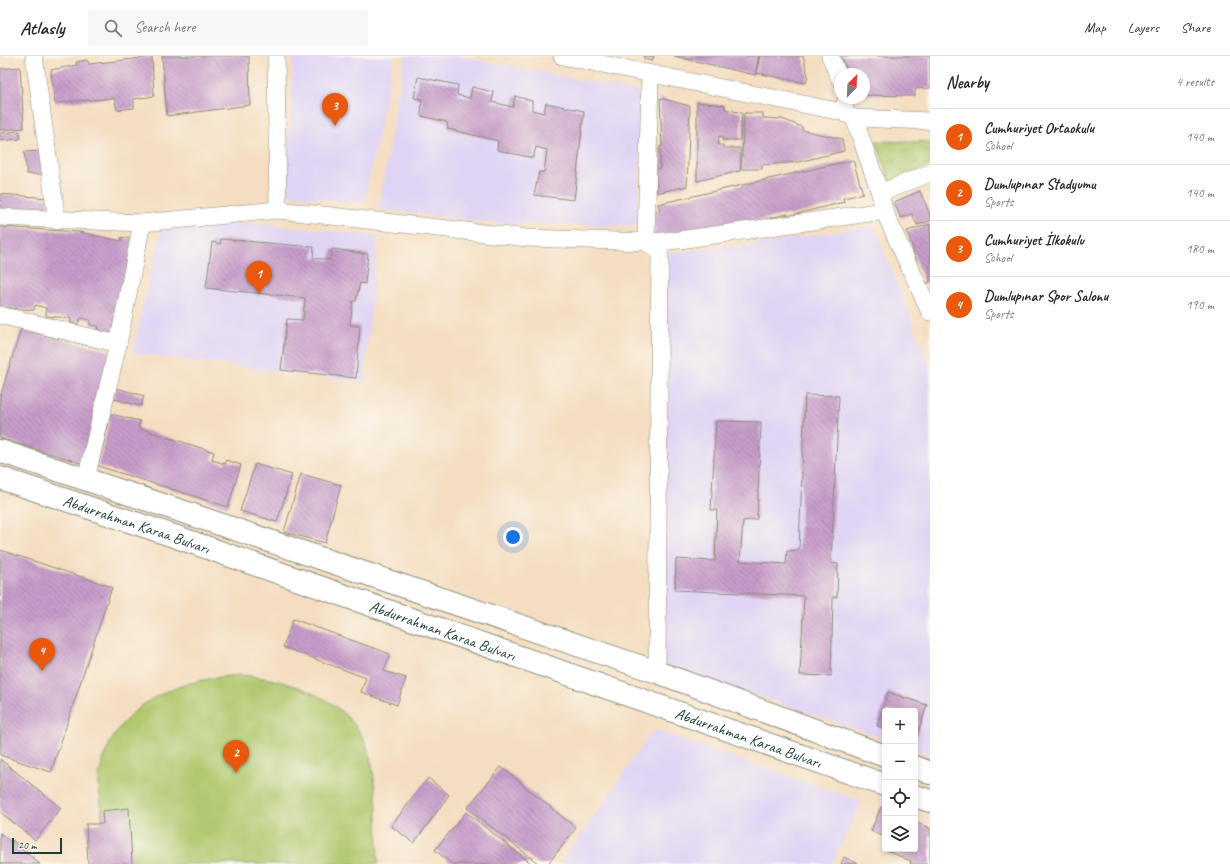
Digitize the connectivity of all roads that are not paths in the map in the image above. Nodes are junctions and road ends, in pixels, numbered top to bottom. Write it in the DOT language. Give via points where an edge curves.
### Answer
graph roads {
  1 [pos="34,56"];
  2 [pos="276,56"];
  3 [pos="562,56"];
  4 [pos="830,56"];
  5 [pos="585,58"];
  6 [pos="835,68"];
  7 [pos="650,75"];
  8 [pos="848,110"];
  9 [pos="930,121"];
  10 [pos="930,173"];
  11 [pos="880,193"];
  12 [pos="278,210"];
  13 [pos="884,211"];
  14 [pos="0,217"];
  15 [pos="56,221"];
  16 [pos="142,223"];
  17 [pos="646,242"];
  18 [pos="930,312"];
  19 [pos="0,315"];
  20 [pos="118,344"];
  21 [pos="0,451"];
  22 [pos="0,478"];
  23 [pos="86,479"];
  24 [pos="657,672"];
  25 [pos="882,755"];
  26 [pos="918,769"];
  27 [pos="930,773"];
  28 [pos="882,784"];
  29 [pos="918,797"];
  30 [pos="930,801"];
  1 -- 15 [label="street"];
  2 -- 12 [label="street"];
  3 -- 5 [label="street"];
  4 -- 6 [label="street"];
  5 -- 7 [label="street"];
  7 -- 8 [label="street"];
  7 -- 17 [label="street"];
  8 -- 9 [label="street"];
  8 -- 11 [label="street"];
  10 -- 11 [label="street"];
  11 -- 13 [label="street"];
  12 -- 16 [label="street"];
  12 -- 17 [label="street" via="527,238"];
  13 -- 17 [label="street" via="680,240"];
  13 -- 18 [label="street"];
  14 -- 15 [label="street"];
  15 -- 16 [label="street"];
  16 -- 20 [label="street"];
  17 -- 24 [label="street" via="660,251"];
  19 -- 20 [label="street"];
  20 -- 23 [label="street"];
  21 -- 23 [label="main road, Abdurrahman Karaa Bulvarı"];
  22 -- 28 [label="main road, Abdurrahman Karaa Bulvarı" via="157,530"];
  23 -- 24 [label="main road, Abdurrahman Karaa Bulvarı"];
  24 -- 25 [label="main road, Abdurrahman Karaa Bulvarı"];
  26 -- 27 [label="main road"];
  29 -- 30 [label="main road"];
}
